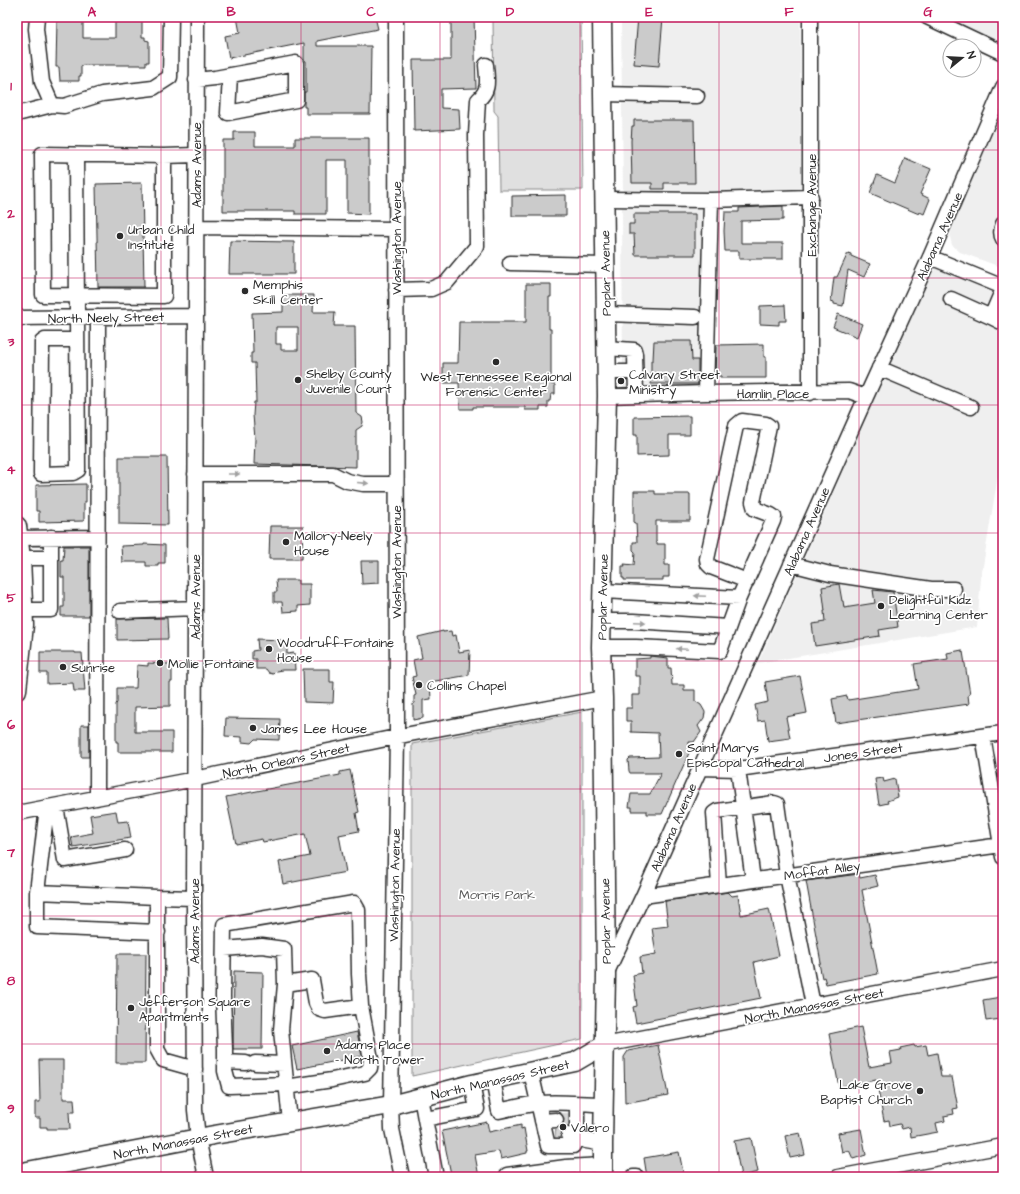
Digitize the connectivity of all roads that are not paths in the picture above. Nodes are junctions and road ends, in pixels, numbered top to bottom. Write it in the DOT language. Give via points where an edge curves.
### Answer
graph roads {
  1 [pos="37,17"];
  2 [pos="171,17"];
  3 [pos="196,17"];
  4 [pos="396,17"];
  5 [pos="602,17"];
  6 [pos="810,17"];
  7 [pos="927,17"];
  8 [pos="1003,53"];
  9 [pos="486,65"];
  10 [pos="230,76"];
  11 [pos="196,80"];
  12 [pos="1003,87"];
  13 [pos="602,94"];
  14 [pos="698,96"];
  15 [pos="52,105"];
  16 [pos="17,114"];
  17 [pos="76,155"];
  18 [pos="196,155"];
  19 [pos="164,156"];
  20 [pos="811,197"];
  21 [pos="604,199"];
  22 [pos="711,200"];
  23 [pos="1003,224"];
  24 [pos="195,227"];
  25 [pos="396,230"];
  26 [pos="1003,239"];
  27 [pos="930,257"];
  28 [pos="510,263"];
  29 [pos="605,265"];
  30 [pos="1003,288"];
  31 [pos="396,290"];
  32 [pos="76,295"];
  33 [pos="951,299"];
  34 [pos="606,314"];
  35 [pos="195,316"];
  36 [pos="77,317"];
  37 [pos="98,317"];
  38 [pos="695,317"];
  39 [pos="17,318"];
  40 [pos="997,320"];
  41 [pos="77,340"];
  42 [pos="606,348"];
  43 [pos="879,368"];
  44 [pos="606,372"];
  45 [pos="635,372"];
  46 [pos="706,393"];
  47 [pos="810,393"];
  48 [pos="636,395"];
  49 [pos="607,396"];
  50 [pos="866,397"];
  51 [pos="971,407"];
  52 [pos="195,474"];
  53 [pos="396,484"];
  54 [pos="18,532"];
  55 [pos="50,537"];
  56 [pos="97,537"];
  57 [pos="21,558"];
  58 [pos="51,558"];
  59 [pos="791,564"];
  60 [pos="746,582"];
  61 [pos="954,589"];
  62 [pos="602,591"];
  63 [pos="739,598"];
  64 [pos="195,608"];
  65 [pos="24,610"];
  66 [pos="120,611"];
  67 [pos="602,621"];
  68 [pos="728,627"];
  69 [pos="601,647"];
  70 [pos="17,690"];
  71 [pos="603,698"];
  72 [pos="1003,733"];
  73 [pos="983,736"];
  74 [pos="397,737"];
  75 [pos="700,768"];
  76 [pos="738,769"];
  77 [pos="195,779"];
  78 [pos="97,798"];
  79 [pos="51,806"];
  80 [pos="743,807"];
  81 [pos="17,813"];
  82 [pos="125,850"];
  83 [pos="1002,851"];
  84 [pos="787,875"];
  85 [pos="753,880"];
  86 [pos="719,885"];
  87 [pos="37,892"];
  88 [pos="642,896"];
  89 [pos="157,897"];
  90 [pos="194,898"];
  91 [pos="158,932"];
  92 [pos="224,950"];
  93 [pos="1003,969"];
  94 [pos="606,975"];
  95 [pos="285,984"];
  96 [pos="813,1005"];
  97 [pos="361,1006"];
  98 [pos="604,1045"];
  99 [pos="225,1062"];
  100 [pos="284,1064"];
  101 [pos="195,1069"];
  102 [pos="531,1072"];
  103 [pos="493,1080"];
  104 [pos="472,1084"];
  105 [pos="286,1085"];
  106 [pos="421,1097"];
  107 [pos="538,1103"];
  108 [pos="577,1104"];
  109 [pos="603,1104"];
  110 [pos="391,1105"];
  111 [pos="425,1119"];
  112 [pos="290,1122"];
  113 [pos="561,1127"];
  114 [pos="198,1138"];
  115 [pos="603,1144"];
  116 [pos="1003,1146"];
  117 [pos="603,1171"];
  118 [pos="566,1172"];
  119 [pos="17,1173"];
  120 [pos="206,1177"];
  121 [pos="402,1177"];
  122 [pos="436,1177"];
  123 [pos="507,1177"];
  124 [pos="633,1177"];
  125 [pos="637,1177"];
  126 [pos="838,1177"];
  1 -- 15 [label="street" via="42,82"];
  2 -- 15 [label="street" via="170,77 153,88 102,94 64,106"];
  3 -- 11 [label="street, Adams Avenue"];
  4 -- 25 [label="street, Washington Avenue"];
  5 -- 13 [label="main road, Poplar Avenue"];
  6 -- 20 [label="street, Exchange Avenue"];
  7 -- 8 [label="street"];
  9 -- 31 [label="street" via="487,87 484,95 478,100 476,135 477,246 447,282 431,289"];
  10 -- 10 [label="street" via="296,63 296,100 228,113"];
  10 -- 11 [label="street"];
  11 -- 18 [label="street, Adams Avenue"];
  12 -- 27 [label="street, Alabama Avenue"];
  13 -- 14 [label="street"];
  13 -- 21 [label="main road, Poplar Avenue"];
  15 -- 16 [label="street"];
  17 -- 19 [label="street"];
  17 -- 32 [label="street"];
  17 -- 32 [label="street" via="42,154 43,294"];
  18 -- 19 [label="street"];
  18 -- 24 [label="street, Adams Avenue"];
  19 -- 32 [label="street" via="164,296"];
  20 -- 22 [label="street"];
  20 -- 47 [label="street, Exchange Avenue"];
  21 -- 22 [label="street"];
  21 -- 29 [label="main road, Poplar Avenue"];
  22 -- 46 [label="street"];
  23 -- 26 [label="street"];
  24 -- 25 [label="street"];
  24 -- 35 [label="street, Adams Avenue"];
  25 -- 31 [label="street, Washington Avenue"];
  27 -- 30 [label="street"];
  27 -- 43 [label="street, Alabama Avenue"];
  28 -- 29 [label="street"];
  29 -- 34 [label="main road, Poplar Avenue"];
  30 -- 40 [label="street"];
  31 -- 53 [label="street, Washington Avenue"];
  32 -- 36 [label="street"];
  33 -- 40 [label="street"];
  34 -- 38 [label="street"];
  34 -- 42 [label="main road, Poplar Avenue"];
  35 -- 37 [label="street, North Neely Street"];
  35 -- 52 [label="street, Adams Avenue"];
  36 -- 37 [label="street, North Neely Street"];
  36 -- 39 [label="street, North Neely Street"];
  36 -- 41 [label="street"];
  37 -- 56 [label="street"];
  41 -- 41 [label="street" via="78,470 73,473 41,474 42,342"];
  42 -- 44 [label="main road, Poplar Avenue"];
  42 -- 45 [label="street" via="634,350"];
  43 -- 50 [label="street, Alabama Avenue"];
  43 -- 51 [label="street"];
  44 -- 45 [label="street"];
  44 -- 49 [label="main road, Poplar Avenue"];
  45 -- 48 [label="street"];
  46 -- 47 [label="street, Hamlin Place"];
  46 -- 48 [label="street, Hamlin Place"];
  47 -- 50 [label="street, Hamlin Place" via="849,392"];
  48 -- 49 [label="street, Hamlin Place"];
  49 -- 62 [label="main road, Poplar Avenue"];
  50 -- 59 [label="street, Alabama Avenue"];
  52 -- 53 [label="street, one-way" via="333,474 347,481 363,484"];
  52 -- 64 [label="street, Adams Avenue"];
  53 -- 74 [label="street, Washington Avenue"];
  54 -- 55 [label="street"];
  54 -- 57 [label="main road"];
  55 -- 56 [label="street"];
  55 -- 58 [label="street"];
  56 -- 78 [label="street"];
  57 -- 58 [label="street"];
  57 -- 65 [label="main road"];
  58 -- 65 [label="street" via="51,610"];
  59 -- 61 [label="street" via="861,579 931,589"];
  59 -- 75 [label="street, Alabama Avenue"];
  60 -- 60 [label="street" via="774,517 755,509 753,502 769,426 742,421 736,426 707,559 711,567"];
  60 -- 63 [label="street"];
  63 -- 62 [label="street, one-way"];
  62 -- 67 [label="main road, Poplar Avenue"];
  63 -- 68 [label="street"];
  64 -- 66 [label="street"];
  64 -- 77 [label="street, Adams Avenue"];
  65 -- 70 [label="main road"];
  67 -- 68 [label="street, one-way"];
  67 -- 69 [label="main road, Poplar Avenue"];
  68 -- 69 [label="street, one-way" via="720,651"];
  69 -- 71 [label="main road, Poplar Avenue"];
  71 -- 74 [label="street, North Orleans Street"];
  71 -- 94 [label="main road, Poplar Avenue"];
  72 -- 73 [label="street, Jones Street"];
  73 -- 76 [label="street, Jones Street"];
  73 -- 83 [label="street"];
  74 -- 77 [label="street, North Orleans Street"];
  74 -- 110 [label="street, Washington Avenue"];
  75 -- 76 [label="street, Jones Street"];
  75 -- 88 [label="street, Alabama Avenue"];
  76 -- 80 [label="street"];
  77 -- 78 [label="street, North Orleans Street"];
  77 -- 90 [label="street, Adams Avenue"];
  78 -- 79 [label="street, North Orleans Street"];
  79 -- 81 [label="street, North Orleans Street"];
  79 -- 82 [label="street" via="65,860"];
  79 -- 87 [label="street"];
  80 -- 84 [label="street" via="776,804"];
  80 -- 85 [label="street"];
  80 -- 86 [label="street" via="714,813"];
  83 -- 84 [label="street, Moffat Alley"];
  84 -- 85 [label="street, Moffat Alley"];
  84 -- 96 [label="street"];
  85 -- 86 [label="street, Moffat Alley"];
  86 -- 88 [label="street, Moffat Alley"];
  87 -- 89 [label="street"];
  87 -- 91 [label="street" via="37,927"];
  88 -- 94 [label="street, Alabama Avenue"];
  89 -- 90 [label="street"];
  89 -- 91 [label="street"];
  90 -- 101 [label="street, Adams Avenue"];
  91 -- 101 [label="street" via="157,1049 164,1060"];
  92 -- 95 [label="street" via="262,946 284,949"];
  92 -- 97 [label="street" via="224,926 354,903 358,910"];
  92 -- 99 [label="street"];
  93 -- 96 [label="street, North Manassas Street"];
  94 -- 98 [label="main road, Poplar Avenue"];
  95 -- 97 [label="street" via="312,980 316,1003 319,1009 325,1011"];
  95 -- 100 [label="street" via="281,1030"];
  96 -- 98 [label="street, North Manassas Street"];
  97 -- 105 [label="street" via="371,1059 370,1068 365,1073"];
  98 -- 102 [label="main road, North Manassas Street" via="575,1062"];
  98 -- 109 [label="main road, Poplar Avenue"];
  99 -- 100 [label="street"];
  99 -- 105 [label="street" via="229,1086"];
  100 -- 105 [label="street"];
  101 -- 114 [label="street, Adams Avenue"];
  102 -- 103 [label="main road, North Manassas Street"];
  102 -- 107 [label="street"];
  103 -- 104 [label="main road, North Manassas Street"];
  103 -- 107 [label="street" via="499,1111"];
  104 -- 106 [label="main road, North Manassas Street"];
  104 -- 111 [label="street" via="477,1109"];
  105 -- 112 [label="street"];
  106 -- 110 [label="main road, North Manassas Street"];
  106 -- 111 [label="street"];
  107 -- 108 [label="street"];
  107 -- 113 [label="street"];
  108 -- 109 [label="street"];
  108 -- 113 [label="street"];
  109 -- 115 [label="main road, Poplar Avenue"];
  110 -- 112 [label="main road, North Manassas Street"];
  110 -- 121 [label="street, Washington Avenue" via="392,1129"];
  111 -- 122 [label="street"];
  112 -- 114 [label="main road, North Manassas Street"];
  113 -- 115 [label="street" via="586,1141"];
  114 -- 119 [label="main road, North Manassas Street"];
  114 -- 120 [label="street, Adams Avenue"];
  115 -- 117 [label="main road, Poplar Avenue"];
  116 -- 126 [label="street"];
  117 -- 118 [label="street"];
  118 -- 123 [label="street"];
  124 -- 125 [label="street"];
}
